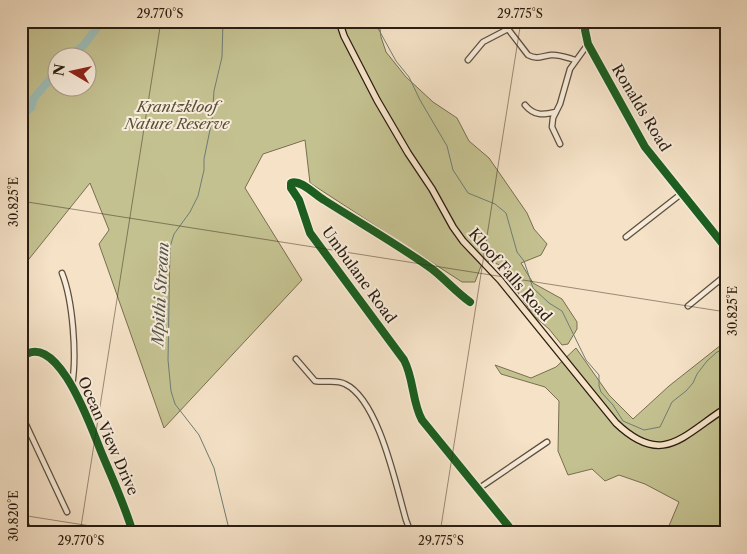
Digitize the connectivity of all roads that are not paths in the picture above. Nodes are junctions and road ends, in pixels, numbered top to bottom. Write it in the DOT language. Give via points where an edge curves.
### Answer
graph roads {
  1 [pos="339,21"];
  2 [pos="515,21"];
  3 [pos="575,21"];
  4 [pos="587,21"];
  5 [pos="508,29"];
  6 [pos="585,30"];
  7 [pos="588,44"];
  8 [pos="468,60"];
  9 [pos="575,60"];
  10 [pos="525,105"];
  11 [pos="556,112"];
  12 [pos="560,144"];
  13 [pos="681,194"];
  14 [pos="626,237"];
  15 [pos="726,248"];
  16 [pos="62,273"];
  17 [pos="726,275"];
  18 [pos="470,302"];
  19 [pos="688,306"];
  20 [pos="21,358"];
  21 [pos="296,359"];
  22 [pos="72,385"];
  23 [pos="726,408"];
  24 [pos="21,414"];
  25 [pos="547,442"];
  26 [pos="478,489"];
  27 [pos="67,512"];
  28 [pos="133,533"];
  29 [pos="411,533"];
  30 [pos="514,533"];
  1 -- 23 [label="main road, Kloof Falls Road" via="377,100 453,227 626,433 640,441 664,446 676,442"];
  2 -- 5 [label="street"];
  3 -- 6 [label="street"];
  4 -- 6 [label="street, Ronalds Road"];
  5 -- 8 [label="street" via="483,42"];
  5 -- 9 [label="street" via="532,57 552,54"];
  6 -- 7 [label="street, Ronalds Road"];
  7 -- 9 [label="street"];
  7 -- 13 [label="street, Ronalds Road" via="645,147"];
  9 -- 11 [label="street"];
  10 -- 11 [label="street" via="533,113"];
  11 -- 12 [label="street" via="552,127"];
  13 -- 14 [label="street"];
  13 -- 15 [label="street, Ronalds Road"];
  16 -- 22 [label="street" via="70,298"];
  17 -- 19 [label="street"];
  18 -- 26 [label="street, Umbulane Road" via="393,243 299,182 291,184 310,233 404,360 422,420"];
  20 -- 22 [label="street, Ocean View Drive" via="29,353 45,354"];
  21 -- 29 [label="street" via="315,381 345,383 368,409 381,433"];
  22 -- 28 [label="street, Ocean View Drive"];
  24 -- 27 [label="street"];
  25 -- 26 [label="street"];
  26 -- 30 [label="street, Umbulane Road"];
}
